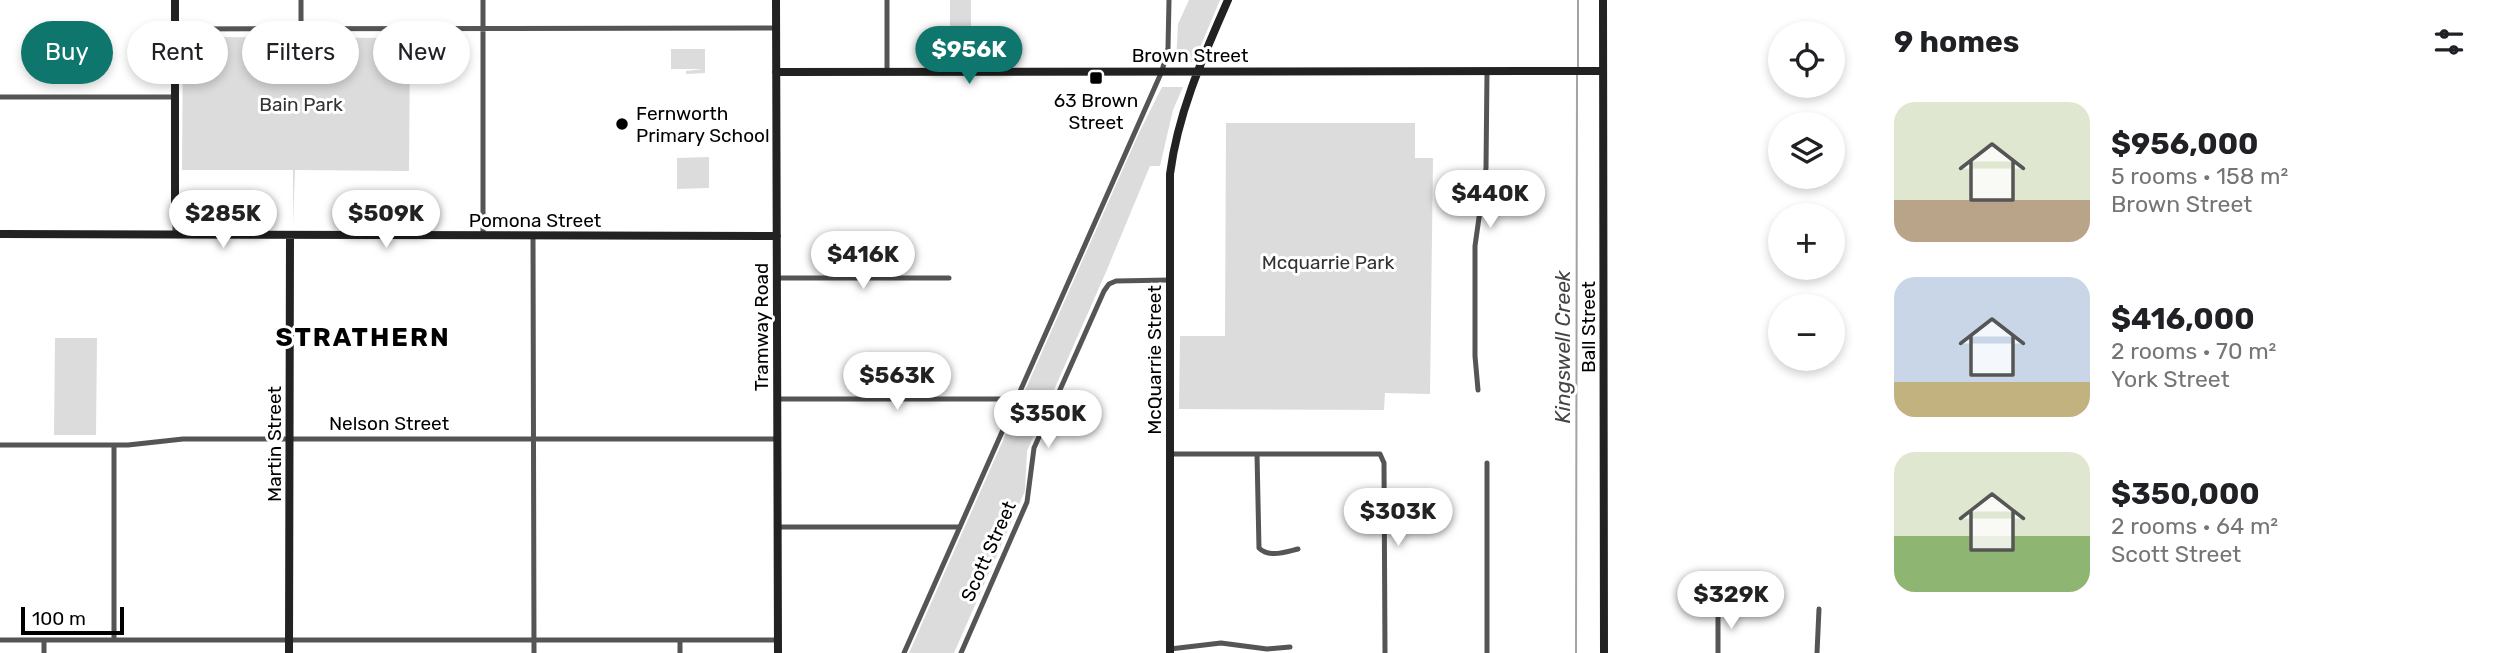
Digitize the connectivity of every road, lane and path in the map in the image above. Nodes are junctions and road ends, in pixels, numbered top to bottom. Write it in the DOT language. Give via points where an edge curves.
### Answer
graph roads {
  1 [pos="175,0"];
  2 [pos="301,0"];
  3 [pos="483,0"];
  4 [pos="776,0"];
  5 [pos="887,0"];
  6 [pos="1169,0"];
  7 [pos="1228,0"];
  8 [pos="1603,0"];
  9 [pos="175,21"];
  10 [pos="301,21"];
  11 [pos="776,28"];
  12 [pos="359,29"];
  13 [pos="483,29"];
  14 [pos="1162,71"];
  15 [pos="1197,71"];
  16 [pos="1603,71"];
  17 [pos="776,72"];
  18 [pos="887,72"];
  19 [pos="1487,72"];
  20 [pos="175,84"];
  21 [pos="0,97"];
  22 [pos="175,97"];
  23 [pos="175,218"];
  24 [pos="0,234"];
  25 [pos="175,234"];
  26 [pos="483,235"];
  27 [pos="533,235"];
  28 [pos="290,236"];
  29 [pos="777,236"];
  30 [pos="777,278"];
  31 [pos="949,278"];
  32 [pos="1169,280"];
  33 [pos="1478,390"];
  34 [pos="778,399"];
  35 [pos="1017,400"];
  36 [pos="289,439"];
  37 [pos="534,439"];
  38 [pos="778,439"];
  39 [pos="0,445"];
  40 [pos="114,445"];
  41 [pos="1170,454"];
  42 [pos="1257,454"];
  43 [pos="1488,463"];
  44 [pos="778,527"];
  45 [pos="960,527"];
  46 [pos="1297,549"];
  47 [pos="1718,608"];
  48 [pos="1819,609"];
  49 [pos="680,639"];
  50 [pos="0,640"];
  51 [pos="44,640"];
  52 [pos="114,640"];
  53 [pos="289,640"];
  54 [pos="534,640"];
  55 [pos="778,640"];
  56 [pos="1290,647"];
  57 [pos="1170,651"];
  58 [pos="44,653"];
  59 [pos="289,653"];
  60 [pos="534,653"];
  61 [pos="680,653"];
  62 [pos="778,653"];
  63 [pos="904,653"];
  64 [pos="961,653"];
  65 [pos="1385,653"];
  66 [pos="1487,653"];
  67 [pos="1604,653"];
  68 [pos="1718,653"];
  69 [pos="1817,653"];
  1 -- 9 [label="street"];
  2 -- 10 [label="street"];
  3 -- 13 [label="street"];
  4 -- 11 [label="street, Tramway Road"];
  5 -- 18 [label="street"];
  6 -- 14 [label="street" via="1168,48"];
  7 -- 15 [label="street"];
  8 -- 16 [label="street, Ball Street"];
  11 -- 13 [label="street"];
  11 -- 17 [label="street, Tramway Road"];
  12 -- 13 [label="street"];
  13 -- 26 [label="street"];
  14 -- 15 [label="street, Brown Street"];
  14 -- 18 [label="street, Brown Street"];
  14 -- 35 [label="street"];
  15 -- 19 [label="street, Brown Street"];
  15 -- 32 [label="street, McQuarrie Street" via="1171,164"];
  16 -- 19 [label="street, Brown Street"];
  16 -- 67 [label="street, Ball Street"];
  17 -- 18 [label="street, Brown Street"];
  17 -- 29 [label="street, Tramway Road"];
  19 -- 33 [label="street" via="1486,168 1475,246"];
  20 -- 22 [label="street"];
  21 -- 22 [label="street"];
  22 -- 23 [label="street"];
  23 -- 25 [label="street"];
  24 -- 25 [label="street, Pomona Street"];
  25 -- 28 [label="street, Pomona Street"];
  26 -- 27 [label="street, Pomona Street"];
  26 -- 28 [label="street, Pomona Street"];
  27 -- 29 [label="street, Pomona Street"];
  27 -- 37 [label="street"];
  28 -- 36 [label="street, Martin Street"];
  29 -- 30 [label="street, Tramway Road"];
  30 -- 31 [label="street"];
  30 -- 34 [label="street, Tramway Road"];
  32 -- 41 [label="street, McQuarrie Street"];
  32 -- 64 [label="street, Scott Street" via="1116,281 1104,291 1034,448 1027,502"];
  34 -- 35 [label="street"];
  34 -- 38 [label="street, Tramway Road"];
  35 -- 45 [label="street"];
  36 -- 37 [label="street, Nelson Street"];
  36 -- 40 [label="street, Nelson Street" via="183,439"];
  36 -- 53 [label="street, Martin Street"];
  37 -- 38 [label="street, Nelson Street"];
  37 -- 54 [label="street"];
  38 -- 44 [label="street, Tramway Road"];
  39 -- 40 [label="street, Nelson Street"];
  40 -- 52 [label="street"];
  41 -- 42 [label="street"];
  41 -- 57 [label="street, McQuarrie Street"];
  42 -- 46 [label="street" via="1259,548 1266,553"];
  42 -- 65 [label="street" via="1380,454 1384,463"];
  43 -- 66 [label="street"];
  44 -- 45 [label="street"];
  44 -- 55 [label="street, Tramway Road"];
  45 -- 63 [label="street"];
  47 -- 68 [label="street"];
  48 -- 69 [label="street"];
  49 -- 54 [label="street"];
  49 -- 55 [label="street"];
  49 -- 61 [label="street"];
  50 -- 51 [label="street"];
  51 -- 52 [label="street"];
  51 -- 58 [label="street"];
  52 -- 53 [label="street"];
  53 -- 54 [label="street"];
  53 -- 59 [label="street, Martin Street"];
  54 -- 60 [label="street"];
  55 -- 62 [label="street, Tramway Road"];
  56 -- 57 [label="street" via="1221,643"];
}
